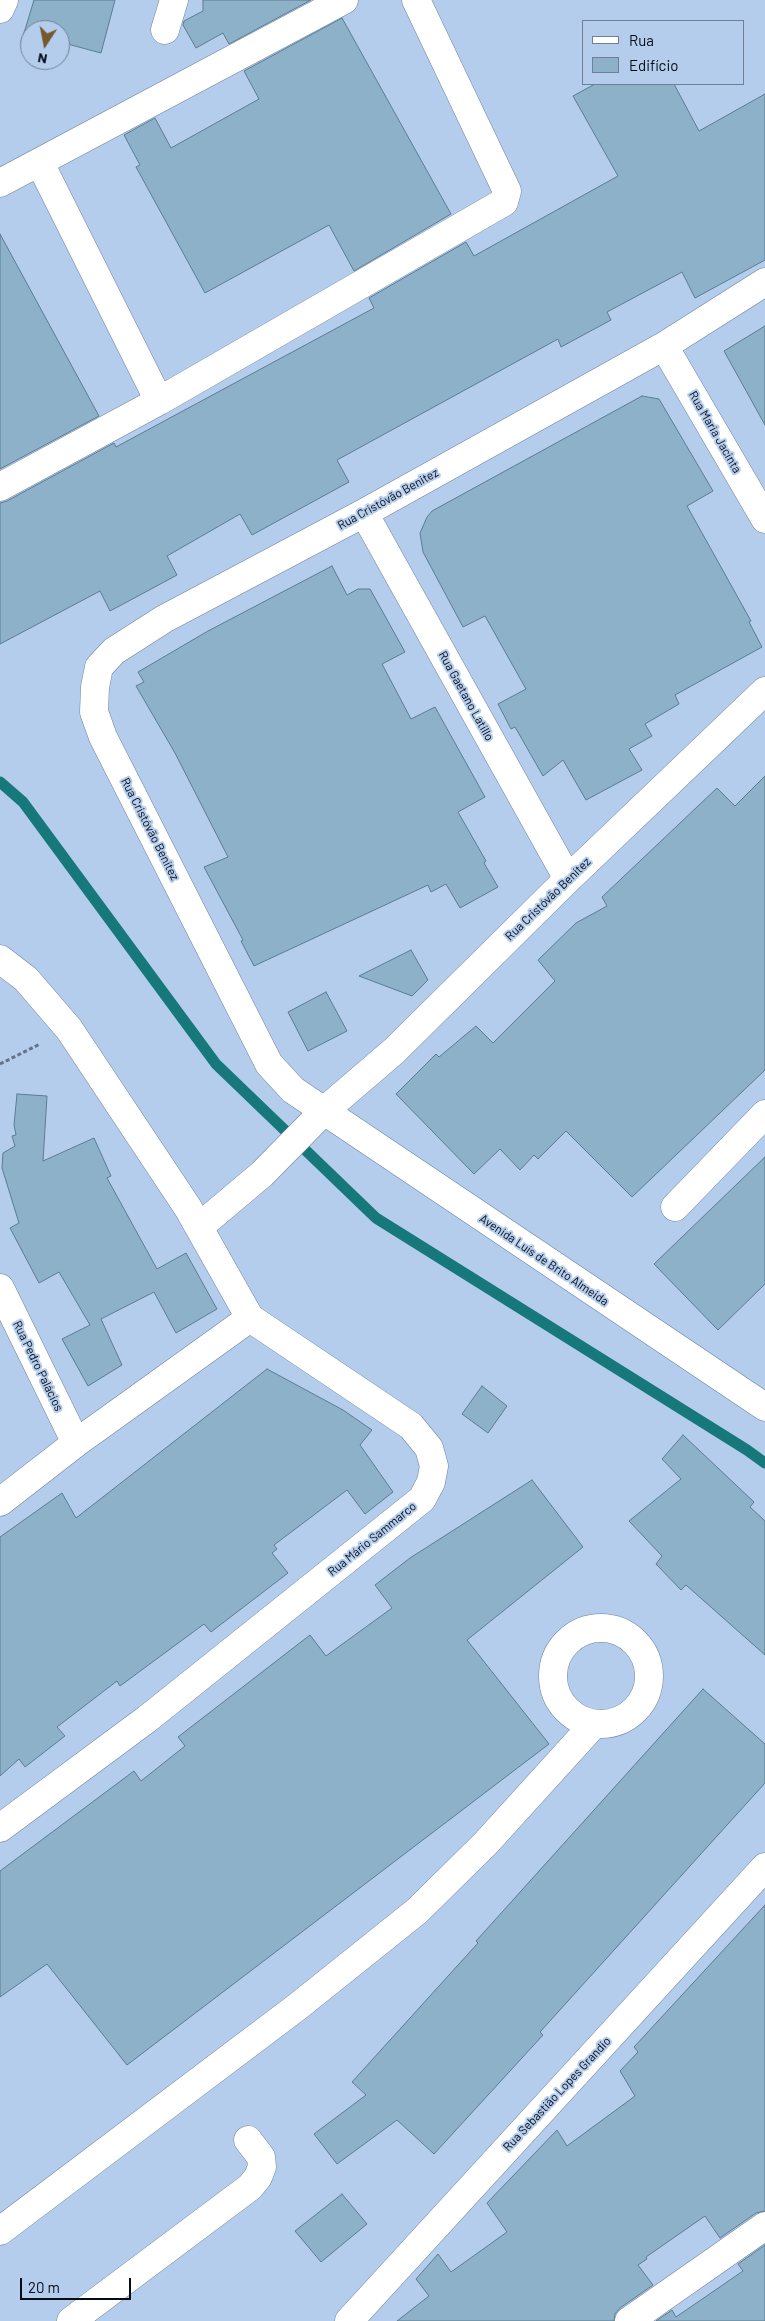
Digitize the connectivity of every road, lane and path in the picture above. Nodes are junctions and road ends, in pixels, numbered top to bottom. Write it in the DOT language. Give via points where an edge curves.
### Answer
graph roads {
  1 [pos="4,0"];
  2 [pos="174,0"];
  3 [pos="344,0"];
  4 [pos="416,0"];
  5 [pos="0,9"];
  6 [pos="165,30"];
  7 [pos="40,163"];
  8 [pos="0,183"];
  9 [pos="765,282"];
  10 [pos="664,346"];
  11 [pos="160,401"];
  12 [pos="0,487"];
  13 [pos="364,513"];
  14 [pos="765,519"];
  15 [pos="765,692"];
  16 [pos="568,879"];
  17 [pos="0,959"];
  18 [pos="69,1029"];
  19 [pos="0,1064"];
  20 [pos="324,1111"];
  21 [pos="765,1114"];
  22 [pos="675,1207"];
  23 [pos="199,1227"];
  24 [pos="0,1288"];
  25 [pos="250,1318"];
  26 [pos="765,1407"];
  27 [pos="76,1443"];
  28 [pos="0,1502"];
  29 [pos="594,1724"];
  30 [pos="0,1828"];
  31 [pos="765,1867"];
  32 [pos="248,2140"];
  33 [pos="765,2226"];
  34 [pos="0,2231"];
  35 [pos="71,2321"];
  36 [pos="349,2321"];
  37 [pos="629,2321"];
  1 -- 5 [label="street"];
  2 -- 6 [label="street"];
  3 -- 7 [label="street"];
  4 -- 11 [label="street" via="508,191 504,202"];
  7 -- 8 [label="street"];
  7 -- 11 [label="street"];
  9 -- 10 [label="street, Rua Cristóvão Benitez"];
  10 -- 13 [label="street, Rua Cristóvão Benitez"];
  10 -- 14 [label="street, Rua Maria Jacinta"];
  11 -- 12 [label="street"];
  13 -- 16 [label="street, Rua Gaetano Latillo"];
  13 -- 20 [label="street, Rua Cristóvão Benitez" via="164,619 114,651 99,667 95,687 94,712 103,737 269,1064 293,1090"];
  15 -- 16 [label="street, Rua Cristóvão Benitez"];
  16 -- 20 [label="street, Rua Cristóvão Benitez" via="394,1051"];
  17 -- 18 [label="street" via="26,979"];
  18 -- 19 [label="path"];
  18 -- 23 [label="street"];
  20 -- 23 [label="street" via="262,1174"];
  20 -- 26 [label="street, Avenida Luís de Brito Almeida"];
  21 -- 22 [label="street"];
  23 -- 25 [label="street"];
  24 -- 27 [label="street, Rua Pedro Palácios"];
  25 -- 27 [label="street"];
  25 -- 30 [label="street, Rua Mário Sammarco" via="411,1426 429,1448 434,1466 431,1482 422,1498 147,1719"];
  27 -- 28 [label="street"];
  29 -- 34 [label="street" via="486,1843 417,1911 297,2007"];
  31 -- 36 [label="street, Rua Sebastião Lopes Grandio"];
  32 -- 35 [label="street" via="261,2157 262,2167 250,2186"];
  33 -- 37 [label="street"];
}
